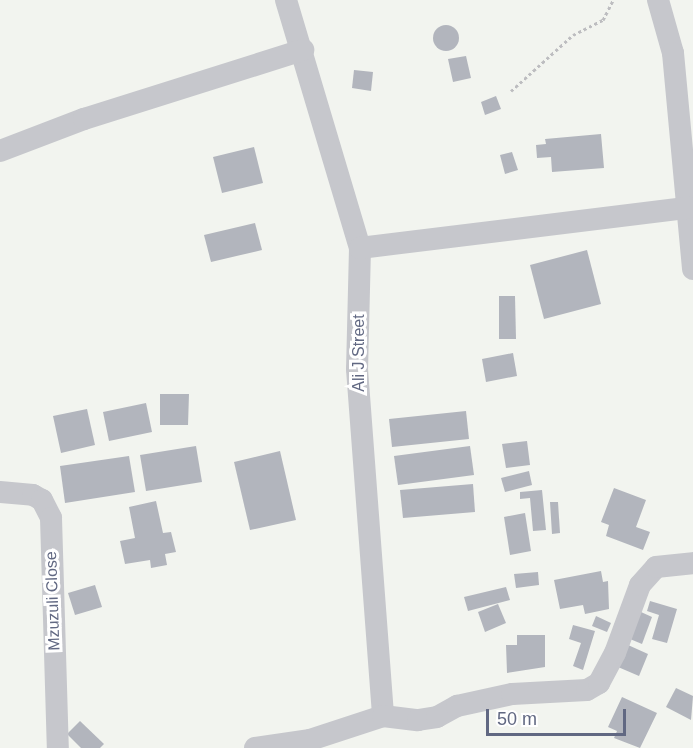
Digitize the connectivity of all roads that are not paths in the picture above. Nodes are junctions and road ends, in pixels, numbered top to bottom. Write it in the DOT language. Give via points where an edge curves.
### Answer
graph roads {
  1 [pos="286,0"];
  2 [pos="657,0"];
  3 [pos="303,50"];
  4 [pos="0,151"];
  5 [pos="688,208"];
  6 [pos="360,248"];
  7 [pos="692,256"];
  8 [pos="0,492"];
  9 [pos="693,563"];
  10 [pos="383,716"];
  11 [pos="58,748"];
  12 [pos="255,748"];
  1 -- 3 [label="street, Ali J Street"];
  2 -- 5 [label="street" via="673,53"];
  3 -- 4 [label="street" via="84,119"];
  3 -- 6 [label="street, Ali J Street"];
  5 -- 6 [label="street"];
  5 -- 7 [label="street"];
  6 -- 10 [label="street, Ali J Street" via="357,369"];
  8 -- 11 [label="street, Mzuzuli Close" via="33,495 42,500 51,518"];
  9 -- 10 [label="street" via="656,567 640,585 615,653 599,683 587,690 512,694 457,705 437,717 418,720"];
  10 -- 12 [label="street" via="310,740"];
}
